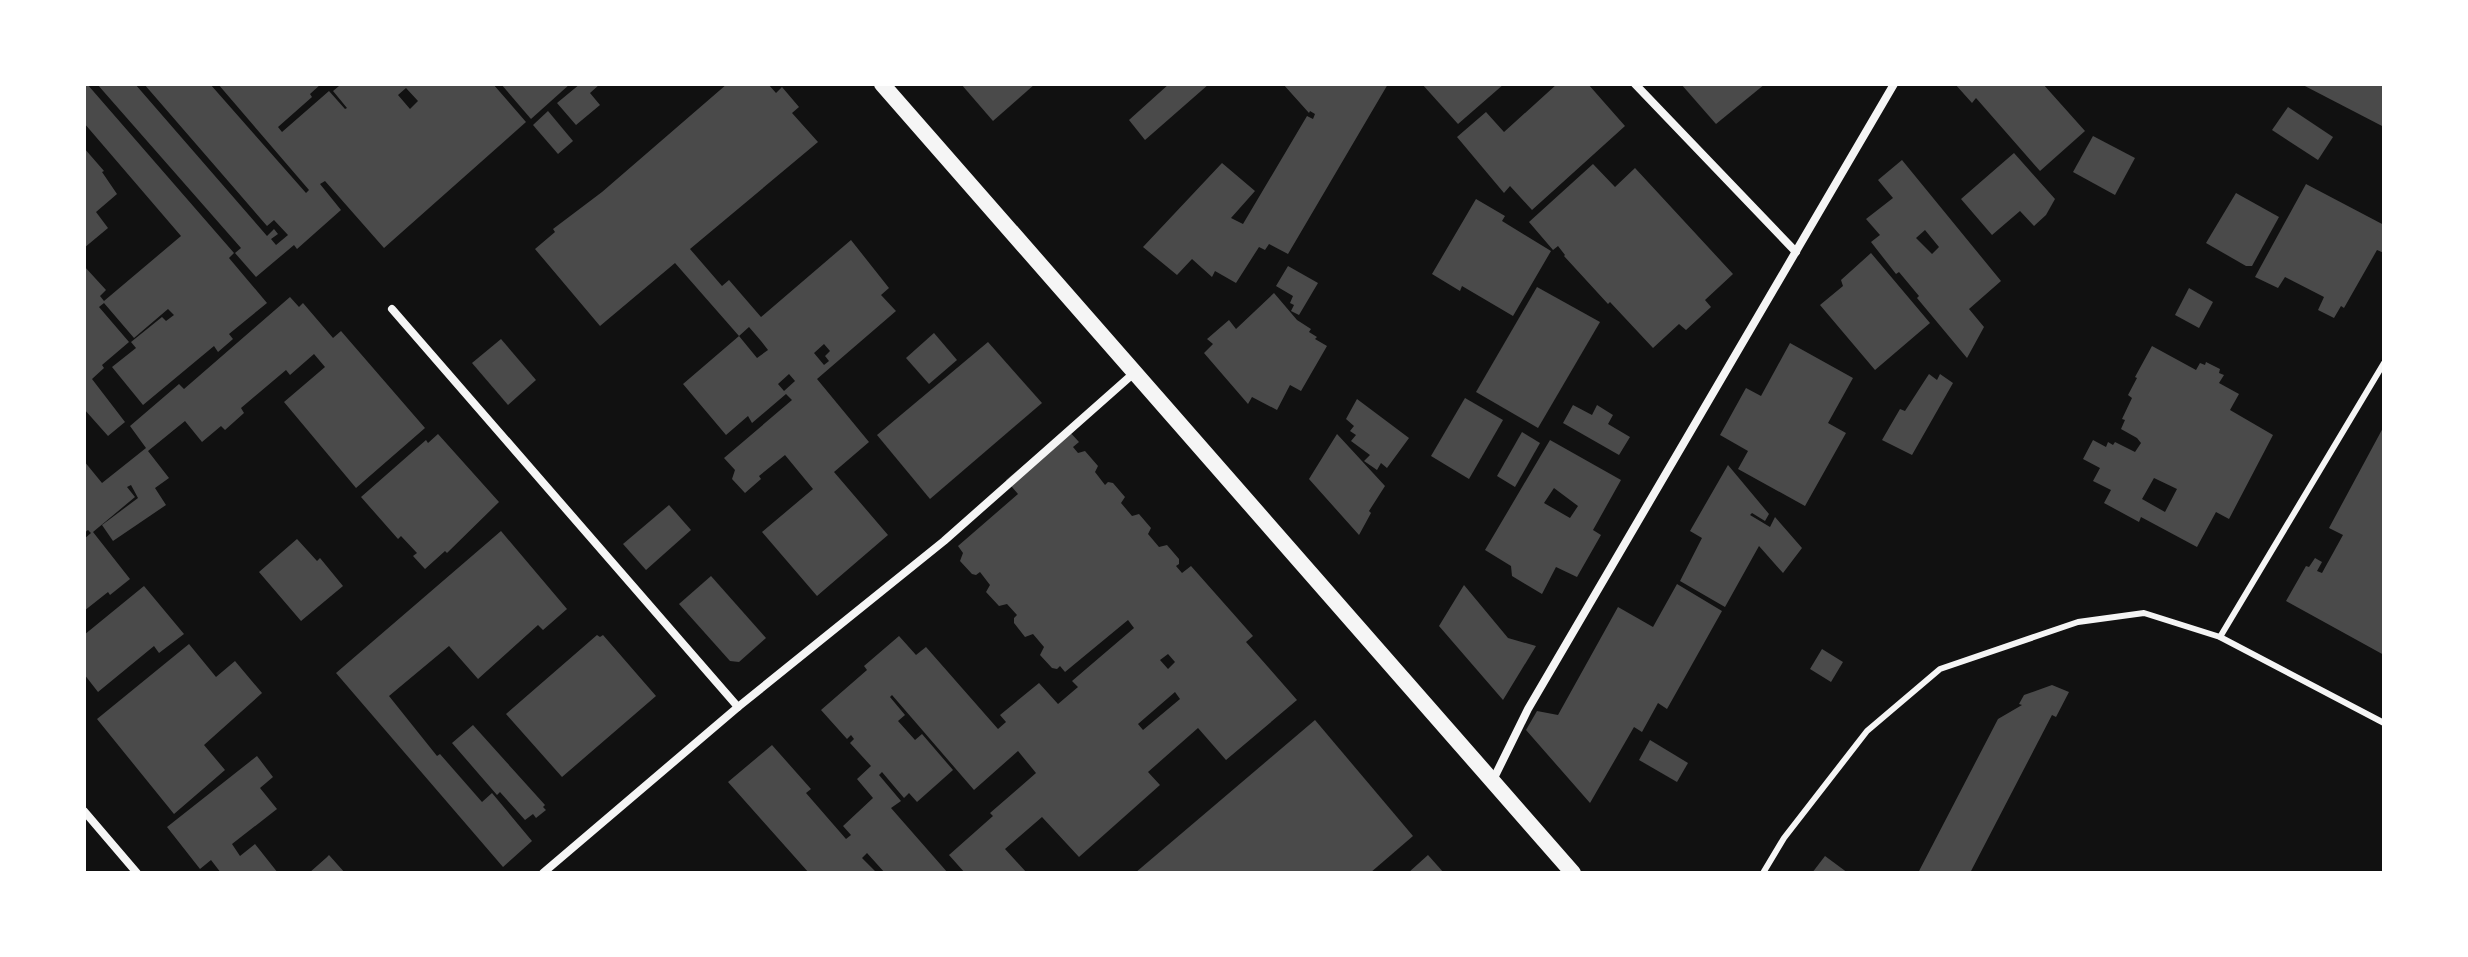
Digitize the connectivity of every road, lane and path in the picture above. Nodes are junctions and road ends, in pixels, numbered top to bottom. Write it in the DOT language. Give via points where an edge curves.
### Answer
graph roads {
  1 [pos="882,84"];
  2 [pos="1635,84"];
  3 [pos="1894,84"];
  4 [pos="1796,252"];
  5 [pos="392,309"];
  6 [pos="2384,363"];
  7 [pos="1135,372"];
  8 [pos="2220,637"];
  9 [pos="738,707"];
  10 [pos="2384,723"];
  11 [pos="1492,780"];
  12 [pos="84,811"];
  13 [pos="137,873"];
  14 [pos="543,873"];
  15 [pos="1573,873"];
  16 [pos="1763,873"];
  1 -- 7 [label="main road"];
  2 -- 4 [label="street"];
  3 -- 4 [label="street"];
  4 -- 11 [label="street" via="1528,709"];
  5 -- 9 [label="street"];
  6 -- 8 [label="lane"];
  7 -- 9 [label="street" via="944,541"];
  7 -- 11 [label="main road"];
  8 -- 10 [label="lane"];
  8 -- 16 [label="lane" via="2144,613 2078,622 1940,669 1867,731"];
  9 -- 14 [label="street"];
  11 -- 15 [label="main road"];
  12 -- 13 [label="street"];
}
